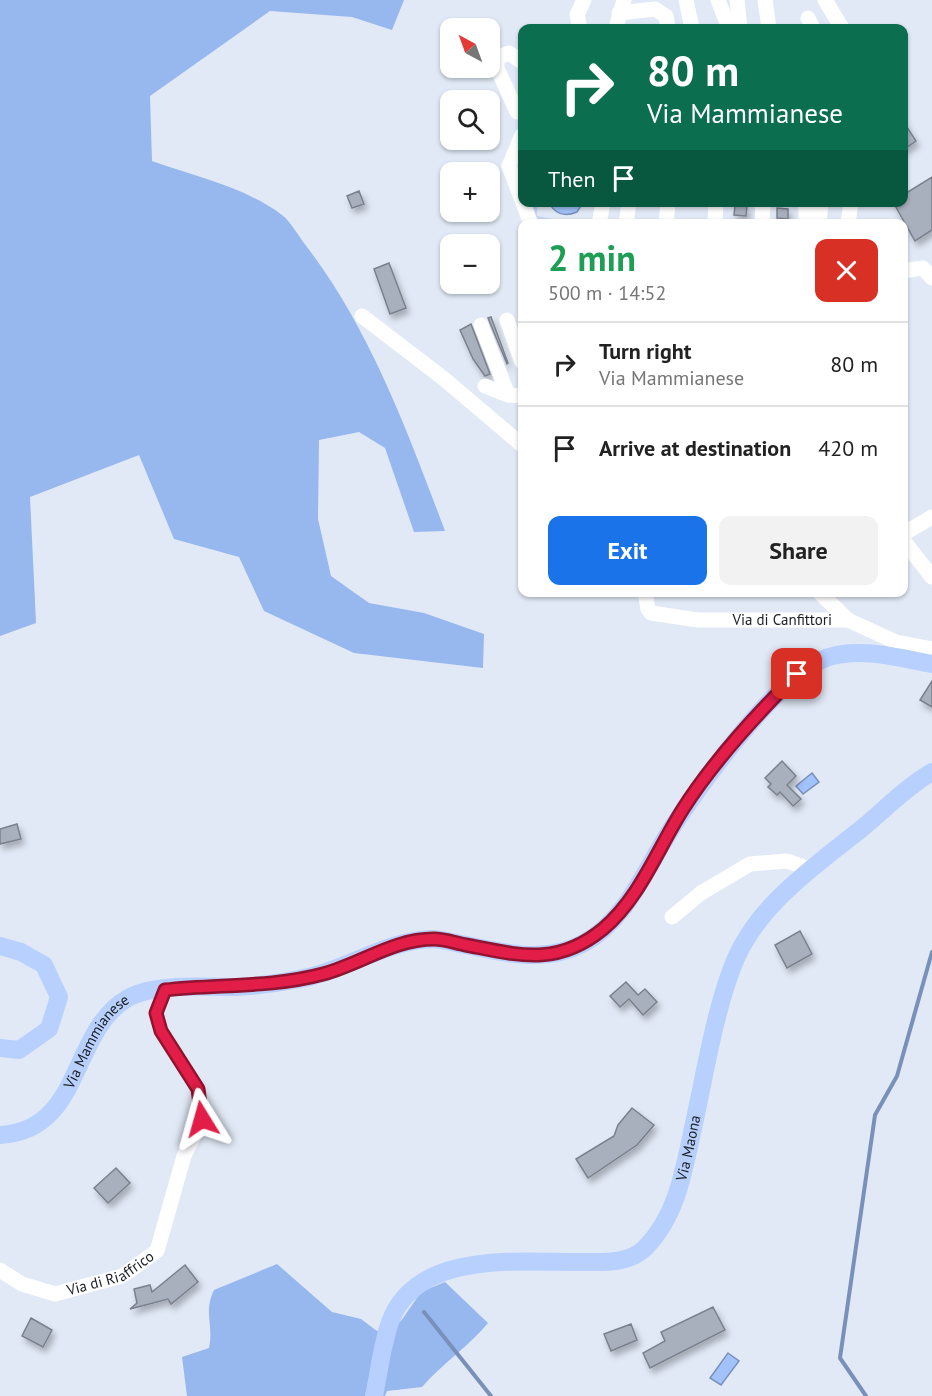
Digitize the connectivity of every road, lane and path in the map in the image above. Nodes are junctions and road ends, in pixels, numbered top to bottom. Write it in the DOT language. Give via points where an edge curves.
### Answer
graph roads {
  1 [pos="584,0"];
  2 [pos="686,0"];
  3 [pos="718,0"];
  4 [pos="737,0"];
  5 [pos="765,0"];
  6 [pos="825,0"];
  7 [pos="620,14"];
  8 [pos="579,24"];
  9 [pos="667,24"];
  10 [pos="691,24"];
  11 [pos="727,24"];
  12 [pos="740,24"];
  13 [pos="768,24"];
  14 [pos="840,24"];
  15 [pos="518,59"];
  16 [pos="518,106"];
  17 [pos="518,144"];
  18 [pos="518,191"];
  19 [pos="908,270"];
  20 [pos="932,278"];
  21 [pos="362,316"];
  22 [pos="507,320"];
  23 [pos="481,325"];
  24 [pos="518,351"];
  25 [pos="485,386"];
  26 [pos="515,395"];
  27 [pos="518,442"];
  28 [pos="932,517"];
  29 [pos="908,531"];
  30 [pos="908,546"];
  31 [pos="932,577"];
  32 [pos="646,597"];
  33 [pos="824,597"];
  34 [pos="848,620"];
  35 [pos="932,649"];
  36 [pos="932,664"];
  37 [pos="932,772"];
  38 [pos="812,870"];
  39 [pos="672,916"];
  40 [pos="0,946"];
  41 [pos="165,990"];
  42 [pos="0,1048"];
  43 [pos="0,1135"];
  44 [pos="0,1270"];
  45 [pos="374,1396"];
  1 -- 8 [label="street" via="578,15"];
  2 -- 10 [label="street"];
  3 -- 11 [label="street"];
  4 -- 12 [label="street"];
  5 -- 13 [label="street"];
  6 -- 14 [label="street"];
  7 -- 9 [label="street" via="655,9 666,16"];
  15 -- 16 [label="street" via="509,53 496,58 497,69"];
  17 -- 18 [label="street" via="508,166"];
  19 -- 20 [label="street" via="923,268"];
  21 -- 27 [label="street"];
  22 -- 24 [label="street"];
  23 -- 26 [label="street"];
  25 -- 26 [label="street"];
  28 -- 29 [label="street"];
  30 -- 31 [label="street"];
  32 -- 34 [label="street, Via di Canfittori" via="651,613 698,620"];
  33 -- 34 [label="street"];
  34 -- 35 [label="street, Via di Canfittori" via="896,642"];
  36 -- 41 [label="main road, Via Mammianese" via="882,655 848,654 830,657 797,674 705,778 618,913 604,928 574,947 548,956 528,956 436,939 416,940 298,980"];
  37 -- 38 [label="main road, Via Maona"];
  38 -- 39 [label="street" via="787,861 750,864 701,893"];
  38 -- 45 [label="main road, Via Maona" via="771,906 733,966 682,1179 669,1217 644,1249 618,1262 506,1263 452,1268 410,1289 390,1321"];
  40 -- 42 [label="main road" via="44,965 59,997 49,1029 20,1050"];
  41 -- 43 [label="main road, Via Mammianese" via="126,999 106,1018 51,1114 33,1127"];
  41 -- 44 [label="street, Via di Riaffrico" via="156,1013 161,1031 198,1089 202,1119 184,1156 156,1251 122,1276 55,1294 22,1284"];
}
